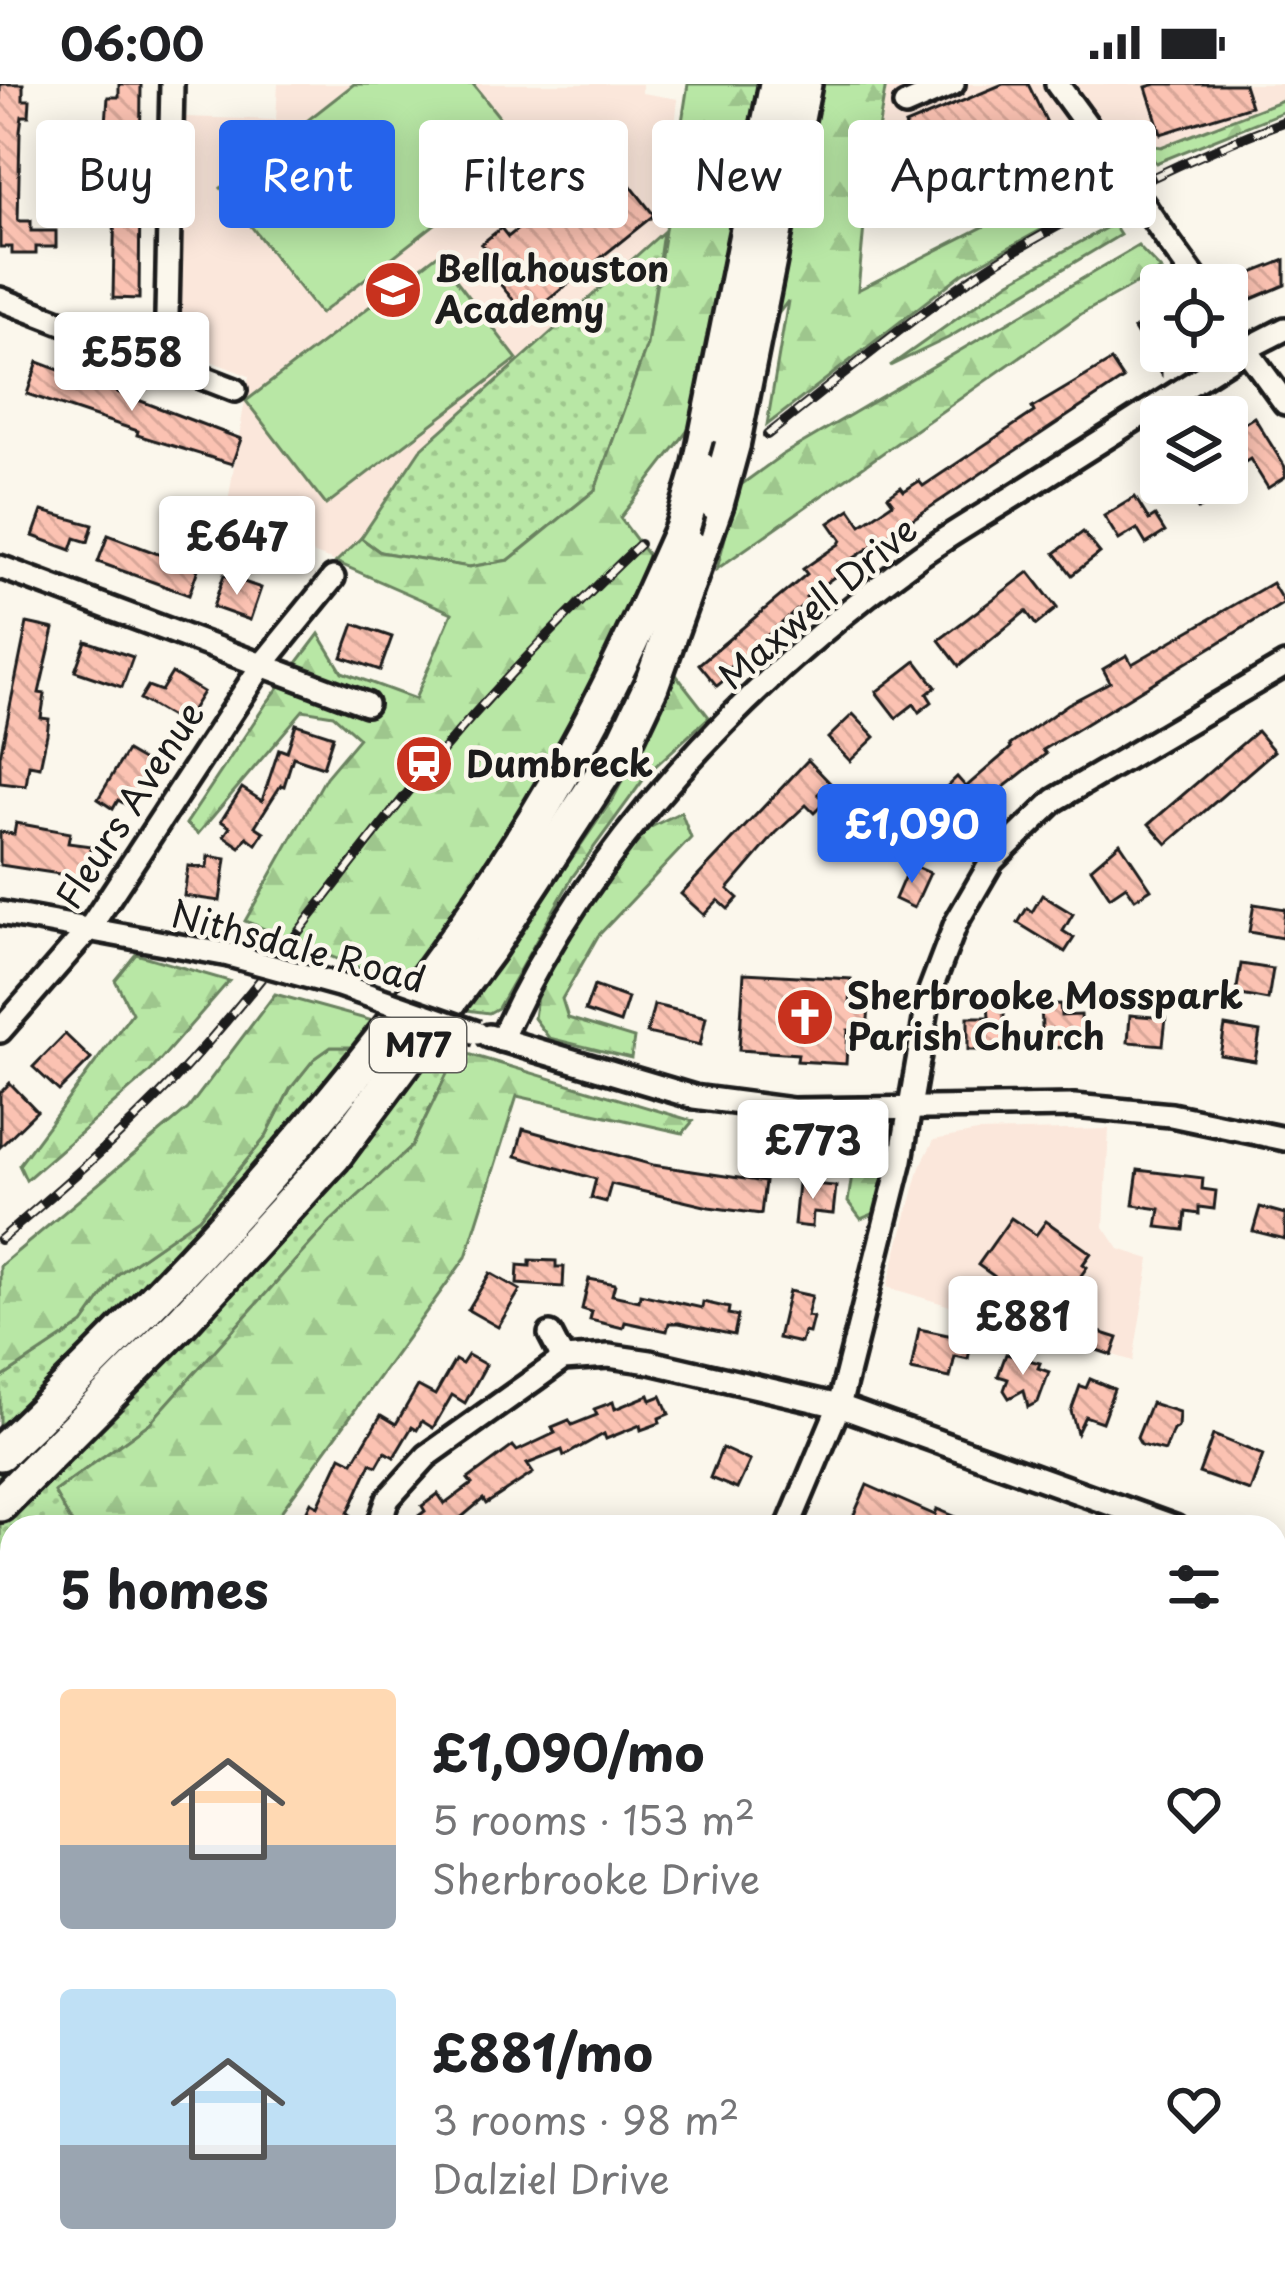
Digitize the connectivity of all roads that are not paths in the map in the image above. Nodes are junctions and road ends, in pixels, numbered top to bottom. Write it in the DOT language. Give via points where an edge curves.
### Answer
graph roads {
  1 [pos="172,84"];
  2 [pos="777,84"];
  3 [pos="806,84"];
  4 [pos="953,84"];
  5 [pos="1057,84"];
  6 [pos="904,105"];
  7 [pos="1185,264"];
  8 [pos="0,299"];
  9 [pos="1285,329"];
  10 [pos="1248,349"];
  11 [pos="1248,353"];
  12 [pos="166,361"];
  13 [pos="1211,372"];
  14 [pos="235,390"];
  15 [pos="1285,403"];
  16 [pos="0,567"];
  17 [pos="333,578"];
  18 [pos="262,665"];
  19 [pos="1285,665"];
  20 [pos="366,704"];
  21 [pos="0,913"];
  22 [pos="89,929"];
  23 [pos="0,1030"];
  24 [pos="501,1040"];
  25 [pos="907,1111"];
  26 [pos="1285,1139"];
  27 [pos="213,1240"];
  28 [pos="550,1334"];
  29 [pos="562,1359"];
  30 [pos="839,1406"];
  31 [pos="0,1436"];
  32 [pos="0,1453"];
  33 [pos="0,1504"];
  34 [pos="382,1515"];
  35 [pos="793,1515"];
  36 [pos="1141,1515"];
  1 -- 12 [label="street"];
  2 -- 27 [label="highway, M77, bridge" via="700,469 682,529 595,715 501,873 372,1054"];
  3 -- 33 [label="highway, M77, bridge" via="732,446 626,739 489,949 334,1156"];
  4 -- 6 [label="street"];
  5 -- 7 [label="street, bridge"];
  8 -- 12 [label="street"];
  9 -- 10 [label="street, Maxwell Drive"];
  11 -- 15 [label="street"];
  12 -- 14 [label="street"];
  13 -- 24 [label="street, Maxwell Drive" via="914,559 776,673 584,888"];
  16 -- 18 [label="street"];
  17 -- 18 [label="street, Fleurs Avenue"];
  18 -- 20 [label="street"];
  18 -- 22 [label="street, Fleurs Avenue"];
  19 -- 25 [label="street" via="1055,800 992,861 956,923 930,992"];
  21 -- 22 [label="street, Nithsdale Road"];
  22 -- 23 [label="street, Fleurs Avenue"];
  22 -- 24 [label="street, Nithsdale Road, bridge" via="229,955"];
  24 -- 25 [label="street, Nithsdale Road" via="694,1097 793,1110"];
  25 -- 26 [label="street, Nithsdale Road" via="1115,1109"];
  25 -- 30 [label="street"];
  27 -- 31 [label="highway, M77"];
  27 -- 32 [label="highway, M77"];
  28 -- 29 [label="street"];
  29 -- 30 [label="street" via="650,1362"];
  29 -- 34 [label="street" via="428,1456"];
  30 -- 35 [label="street"];
  30 -- 36 [label="street"];
}
